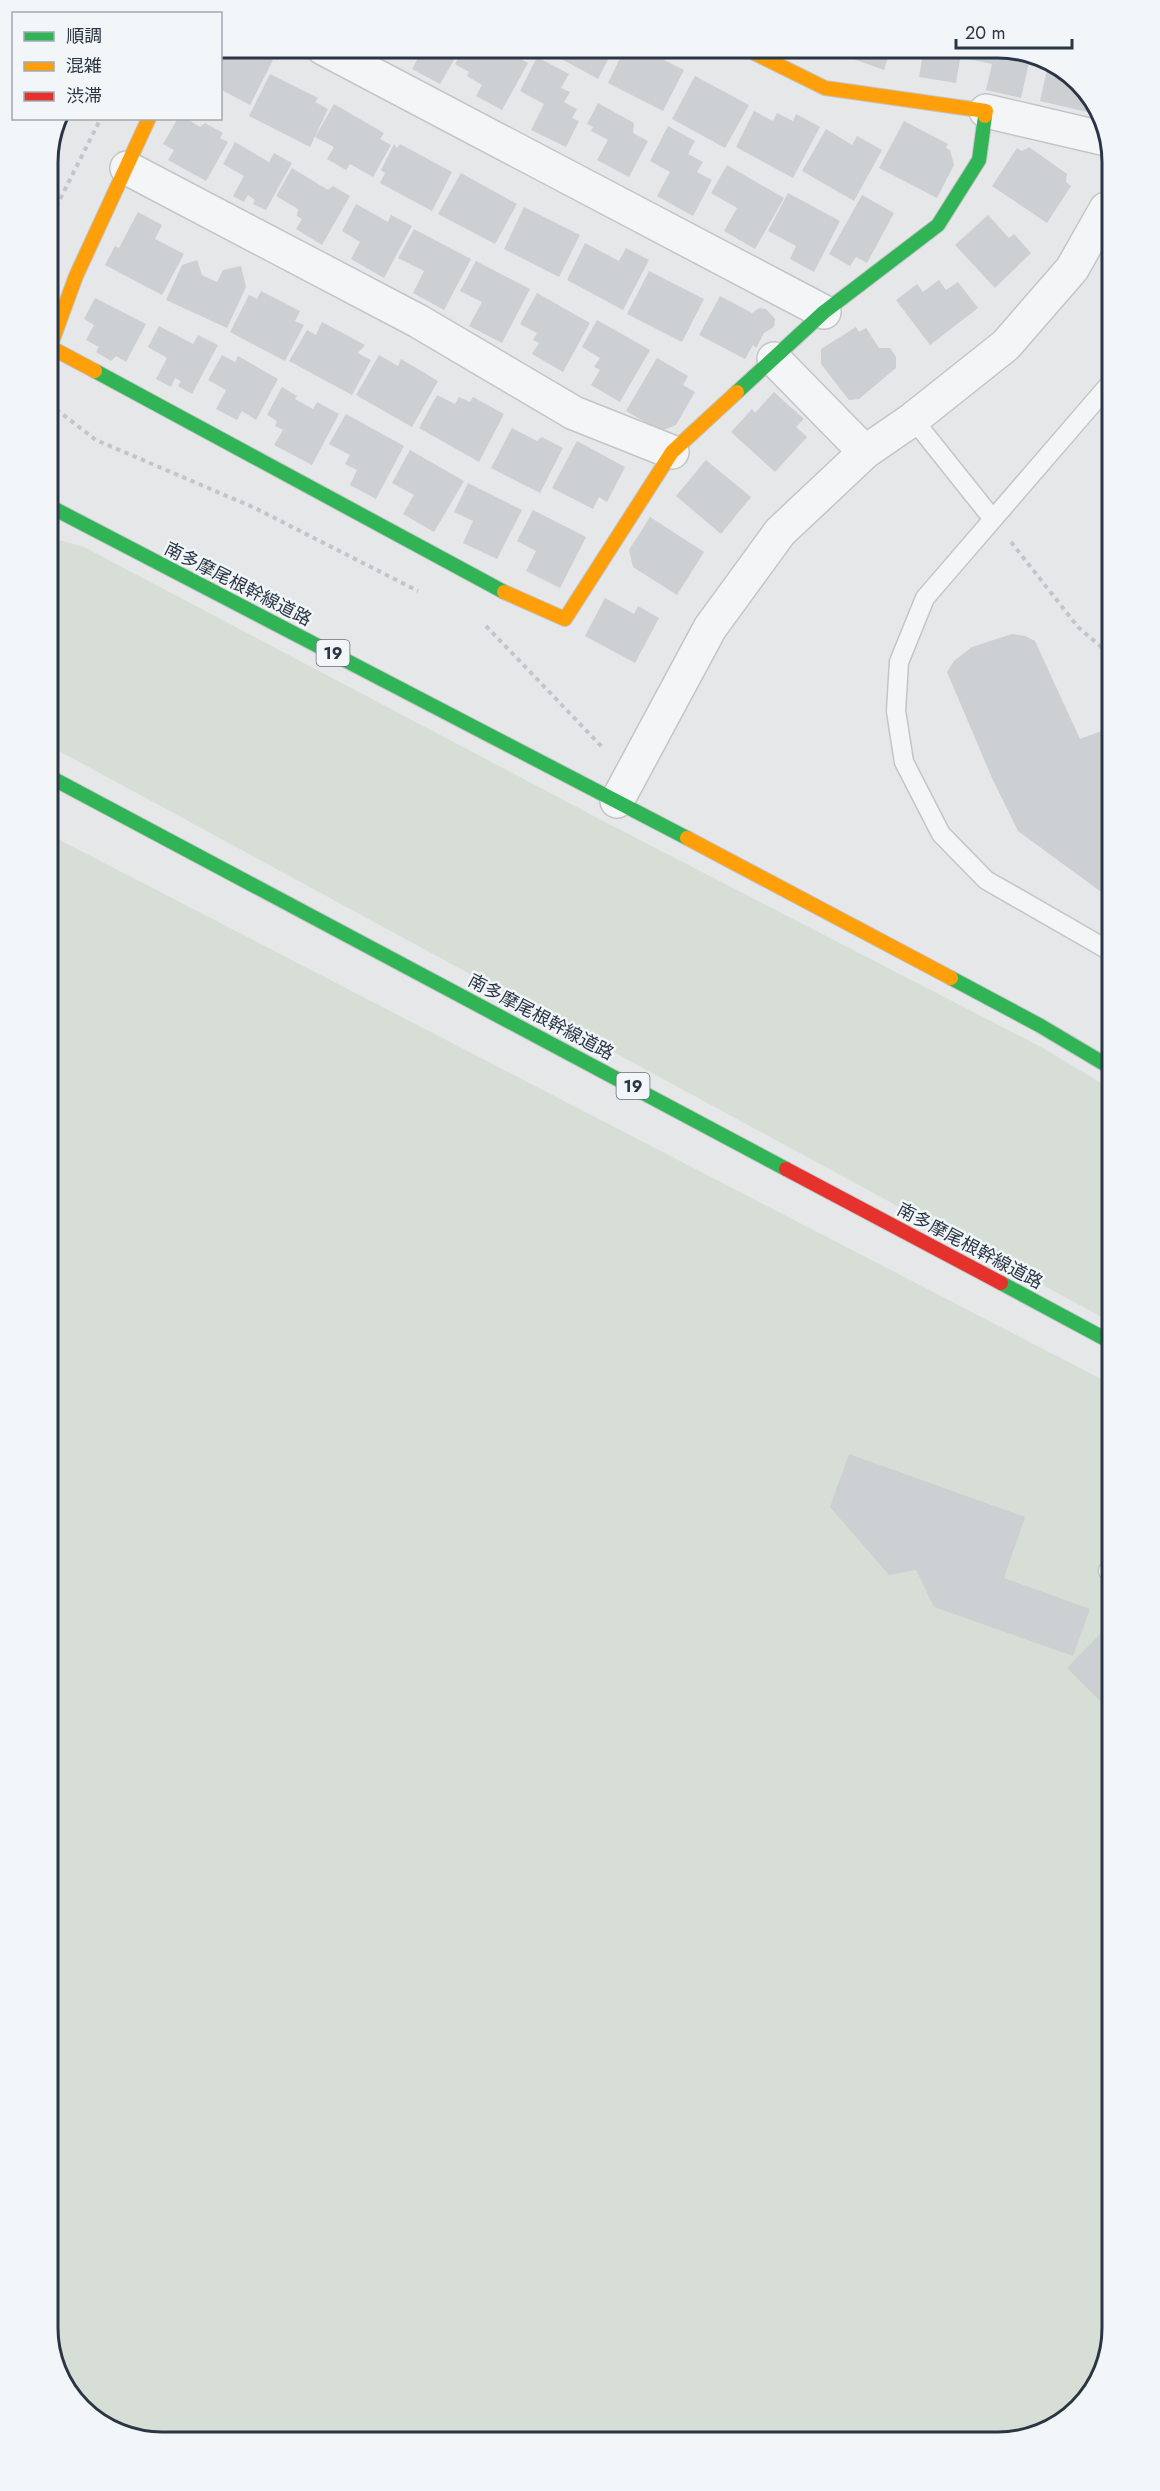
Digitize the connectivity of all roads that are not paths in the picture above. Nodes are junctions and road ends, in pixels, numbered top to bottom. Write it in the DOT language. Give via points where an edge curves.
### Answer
graph roads {
  1 [pos="342,58"];
  2 [pos="766,59"];
  3 [pos="986,111"];
  4 [pos="148,120"];
  5 [pos="1098,137"];
  6 [pos="127,168"];
  7 [pos="1102,216"];
  8 [pos="824,312"];
  9 [pos="59,323"];
  10 [pos="59,352"];
  11 [pos="774,359"];
  12 [pos="1102,393"];
  13 [pos="913,418"];
  14 [pos="672,452"];
  15 [pos="865,452"];
  16 [pos="59,511"];
  17 [pos="992,518"];
  18 [pos="59,519"];
  19 [pos="90,527"];
  20 [pos="59,782"];
  21 [pos="617,801"];
  22 [pos="1102,947"];
  23 [pos="1102,1063"];
  24 [pos="1102,1337"];
  1 -- 8 [label="street"];
  2 -- 3 [label="main road" via="825,88"];
  3 -- 5 [label="street"];
  3 -- 8 [label="main road" via="979,160 938,225"];
  4 -- 6 [label="main road"];
  6 -- 9 [label="main road" via="76,276"];
  6 -- 14 [label="street" via="418,321 574,413"];
  7 -- 13 [label="street" via="1072,269 1006,345"];
  8 -- 11 [label="main road"];
  10 -- 14 [label="main road" via="508,594 565,619"];
  11 -- 14 [label="main road"];
  11 -- 15 [label="street"];
  12 -- 17 [label="lane"];
  13 -- 15 [label="street"];
  13 -- 17 [label="lane"];
  15 -- 21 [label="street" via="780,532 710,628"];
  16 -- 19 [label="main road, 南多摩尾根幹線道路 / 19"];
  17 -- 22 [label="lane" via="925,598 898,662 896,711 903,762 941,834 986,880"];
  18 -- 19 [label="main road, 19"];
  19 -- 21 [label="main road, 南多摩尾根幹線道路 / 19"];
  20 -- 24 [label="main road, 南多摩尾根幹線道路 / 19"];
  21 -- 23 [label="main road, 南多摩尾根幹線道路 / 19"];
}
